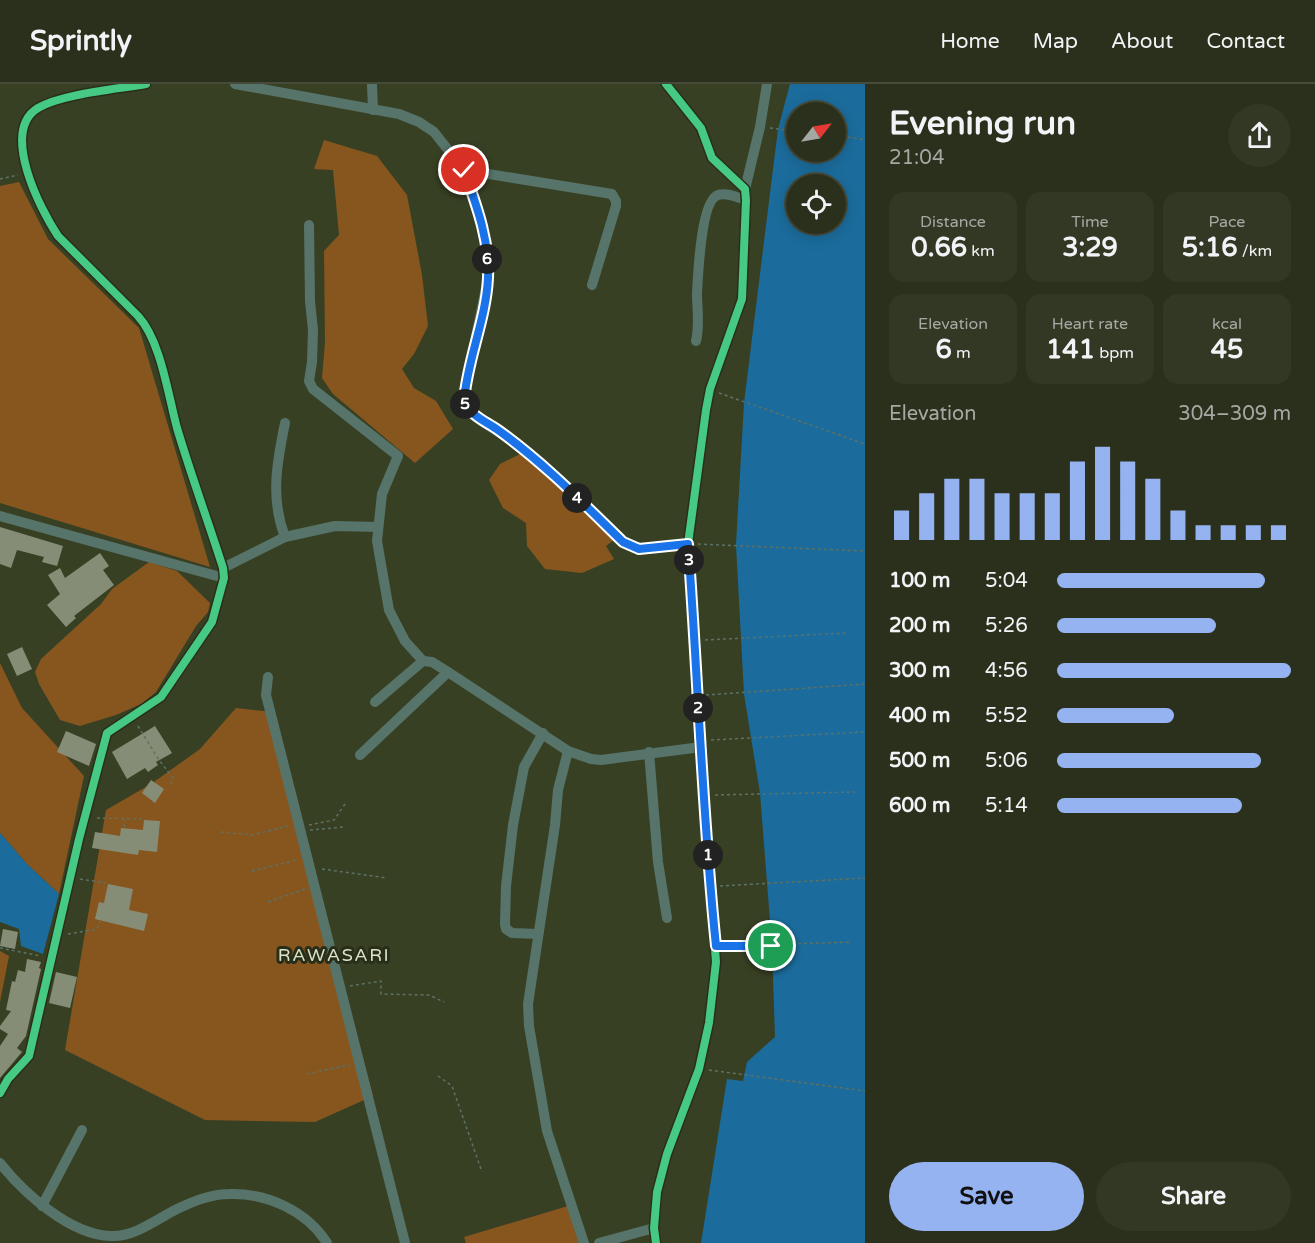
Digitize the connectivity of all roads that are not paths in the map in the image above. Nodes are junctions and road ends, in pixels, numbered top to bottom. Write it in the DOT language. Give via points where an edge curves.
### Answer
graph roads {
  1 [pos="146,84"];
  2 [pos="235,84"];
  3 [pos="372,84"];
  4 [pos="666,84"];
  5 [pos="767,84"];
  6 [pos="373,110"];
  7 [pos="464,170"];
  8 [pos="746,189"];
  9 [pos="746,200"];
  10 [pos="309,225"];
  11 [pos="592,285"];
  12 [pos="696,340"];
  13 [pos="285,423"];
  14 [pos="0,516"];
  15 [pos="378,527"];
  16 [pos="285,537"];
  17 [pos="688,544"];
  18 [pos="223,573"];
  19 [pos="423,661"];
  20 [pos="448,672"];
  21 [pos="268,677"];
  22 [pos="375,702"];
  23 [pos="543,733"];
  24 [pos="701,744"];
  25 [pos="568,751"];
  26 [pos="649,752"];
  27 [pos="360,755"];
  28 [pos="667,918"];
  29 [pos="538,934"];
  30 [pos="0,1093"];
  31 [pos="82,1130"];
  32 [pos="0,1163"];
  33 [pos="42,1206"];
  34 [pos="654,1227"];
  35 [pos="125,1239"];
  36 [pos="327,1243"];
  37 [pos="405,1243"];
  38 [pos="584,1243"];
  39 [pos="598,1243"];
  40 [pos="656,1243"];
  1 -- 18 [label="street" via="46,103 25,121 21,146 28,174 58,236 149,331"];
  2 -- 6 [label="street"];
  3 -- 6 [label="street"];
  4 -- 8 [label="street" via="701,128 712,158"];
  5 -- 8 [label="street"];
  6 -- 7 [label="street" via="419,122 434,132"];
  7 -- 11 [label="street" via="612,194 616,206"];
  7 -- 17 [label="street" via="478,209 488,278 464,395 468,411 536,459 623,542 639,549"];
  8 -- 9 [label="street"];
  9 -- 12 [label="street" via="718,195 708,208 698,284"];
  9 -- 17 [label="street" via="742,299 710,389"];
  10 -- 15 [label="street" via="313,330 309,381 313,389 398,456 382,494"];
  13 -- 16 [label="street" via="275,499"];
  14 -- 18 [label="street"];
  15 -- 16 [label="street" via="335,526"];
  15 -- 19 [label="street" via="389,610 405,641"];
  16 -- 18 [label="street"];
  17 -- 24 [label="street"];
  18 -- 30 [label="street" via="212,622 160,697 107,733 29,1056"];
  19 -- 20 [label="street"];
  19 -- 22 [label="street"];
  20 -- 23 [label="street"];
  20 -- 27 [label="street"];
  21 -- 37 [label="street" via="266,695"];
  23 -- 25 [label="street"];
  23 -- 29 [label="street" via="524,767 519,790 505,924 512,933"];
  24 -- 26 [label="street"];
  24 -- 34 [label="street" via="716,962 699,1069 667,1154 657,1192"];
  25 -- 26 [label="street" via="601,760"];
  25 -- 29 [label="street" via="558,790"];
  26 -- 28 [label="street" via="650,791"];
  29 -- 38 [label="street" via="528,1004 529,1026 547,1131"];
  31 -- 33 [label="street"];
  32 -- 33 [label="street"];
  33 -- 35 [label="street" via="96,1235"];
  34 -- 39 [label="street"];
  34 -- 40 [label="street"];
  35 -- 36 [label="street" via="201,1199 231,1194 284,1206 301,1215"];
}
